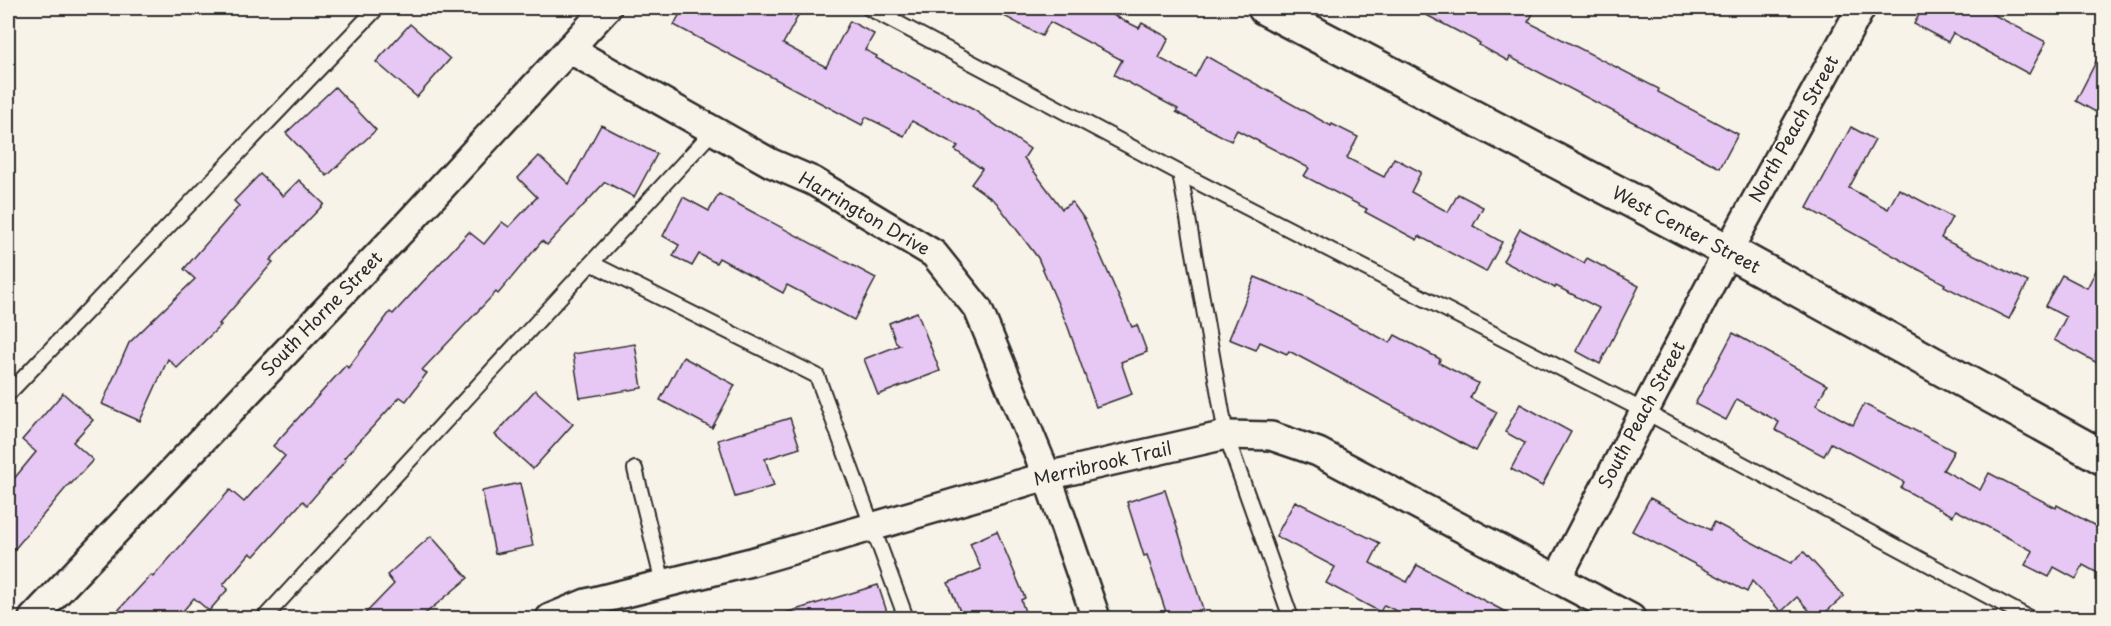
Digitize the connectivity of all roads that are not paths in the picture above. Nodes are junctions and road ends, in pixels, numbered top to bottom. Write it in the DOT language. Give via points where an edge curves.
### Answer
graph roads {
  1 [pos="377,8"];
  2 [pos="607,8"];
  3 [pos="869,8"];
  4 [pos="1265,8"];
  5 [pos="1861,8"];
  6 [pos="569,49"];
  7 [pos="713,130"];
  8 [pos="1180,173"];
  9 [pos="1728,251"];
  10 [pos="592,264"];
  11 [pos="8,394"];
  12 [pos="1644,411"];
  13 [pos="1226,435"];
  14 [pos="2103,458"];
  15 [pos="635,469"];
  16 [pos="1047,476"];
  17 [pos="873,527"];
  18 [pos="1557,579"];
  19 [pos="663,583"];
  20 [pos="33,618"];
  21 [pos="264,618"];
  22 [pos="550,618"];
  23 [pos="906,618"];
  24 [pos="1096,618"];
  25 [pos="1291,618"];
  26 [pos="1631,618"];
  27 [pos="2029,618"];
  1 -- 11 [label="lane"];
  2 -- 6 [label="street, South Horne Street"];
  3 -- 8 [label="lane"];
  4 -- 9 [label="street, West Center Street"];
  5 -- 9 [label="street, North Peach Street"];
  6 -- 7 [label="street, Harrington Drive"];
  6 -- 20 [label="street, South Horne Street"];
  7 -- 10 [label="lane"];
  7 -- 16 [label="street, Harrington Drive" via="771,164 813,181 934,254 978,309"];
  8 -- 12 [label="lane"];
  8 -- 13 [label="lane"];
  9 -- 12 [label="street, South Peach Street"];
  9 -- 14 [label="street, West Center Street"];
  10 -- 17 [label="lane" via="817,376"];
  10 -- 21 [label="lane"];
  12 -- 18 [label="street, South Peach Street"];
  12 -- 27 [label="lane"];
  13 -- 16 [label="street, Merribrook Trail"];
  13 -- 18 [label="street, Merribrook Trail" via="1271,436 1318,452"];
  13 -- 25 [label="lane"];
  15 -- 19 [label="lane"];
  16 -- 17 [label="street, Merribrook Trail"];
  16 -- 24 [label="street, Harrington Drive"];
  17 -- 19 [label="street, Merribrook Trail"];
  17 -- 23 [label="lane"];
  18 -- 26 [label="street, Merribrook Trail"];
  19 -- 22 [label="street, Merribrook Trail" via="586,603"];
}
